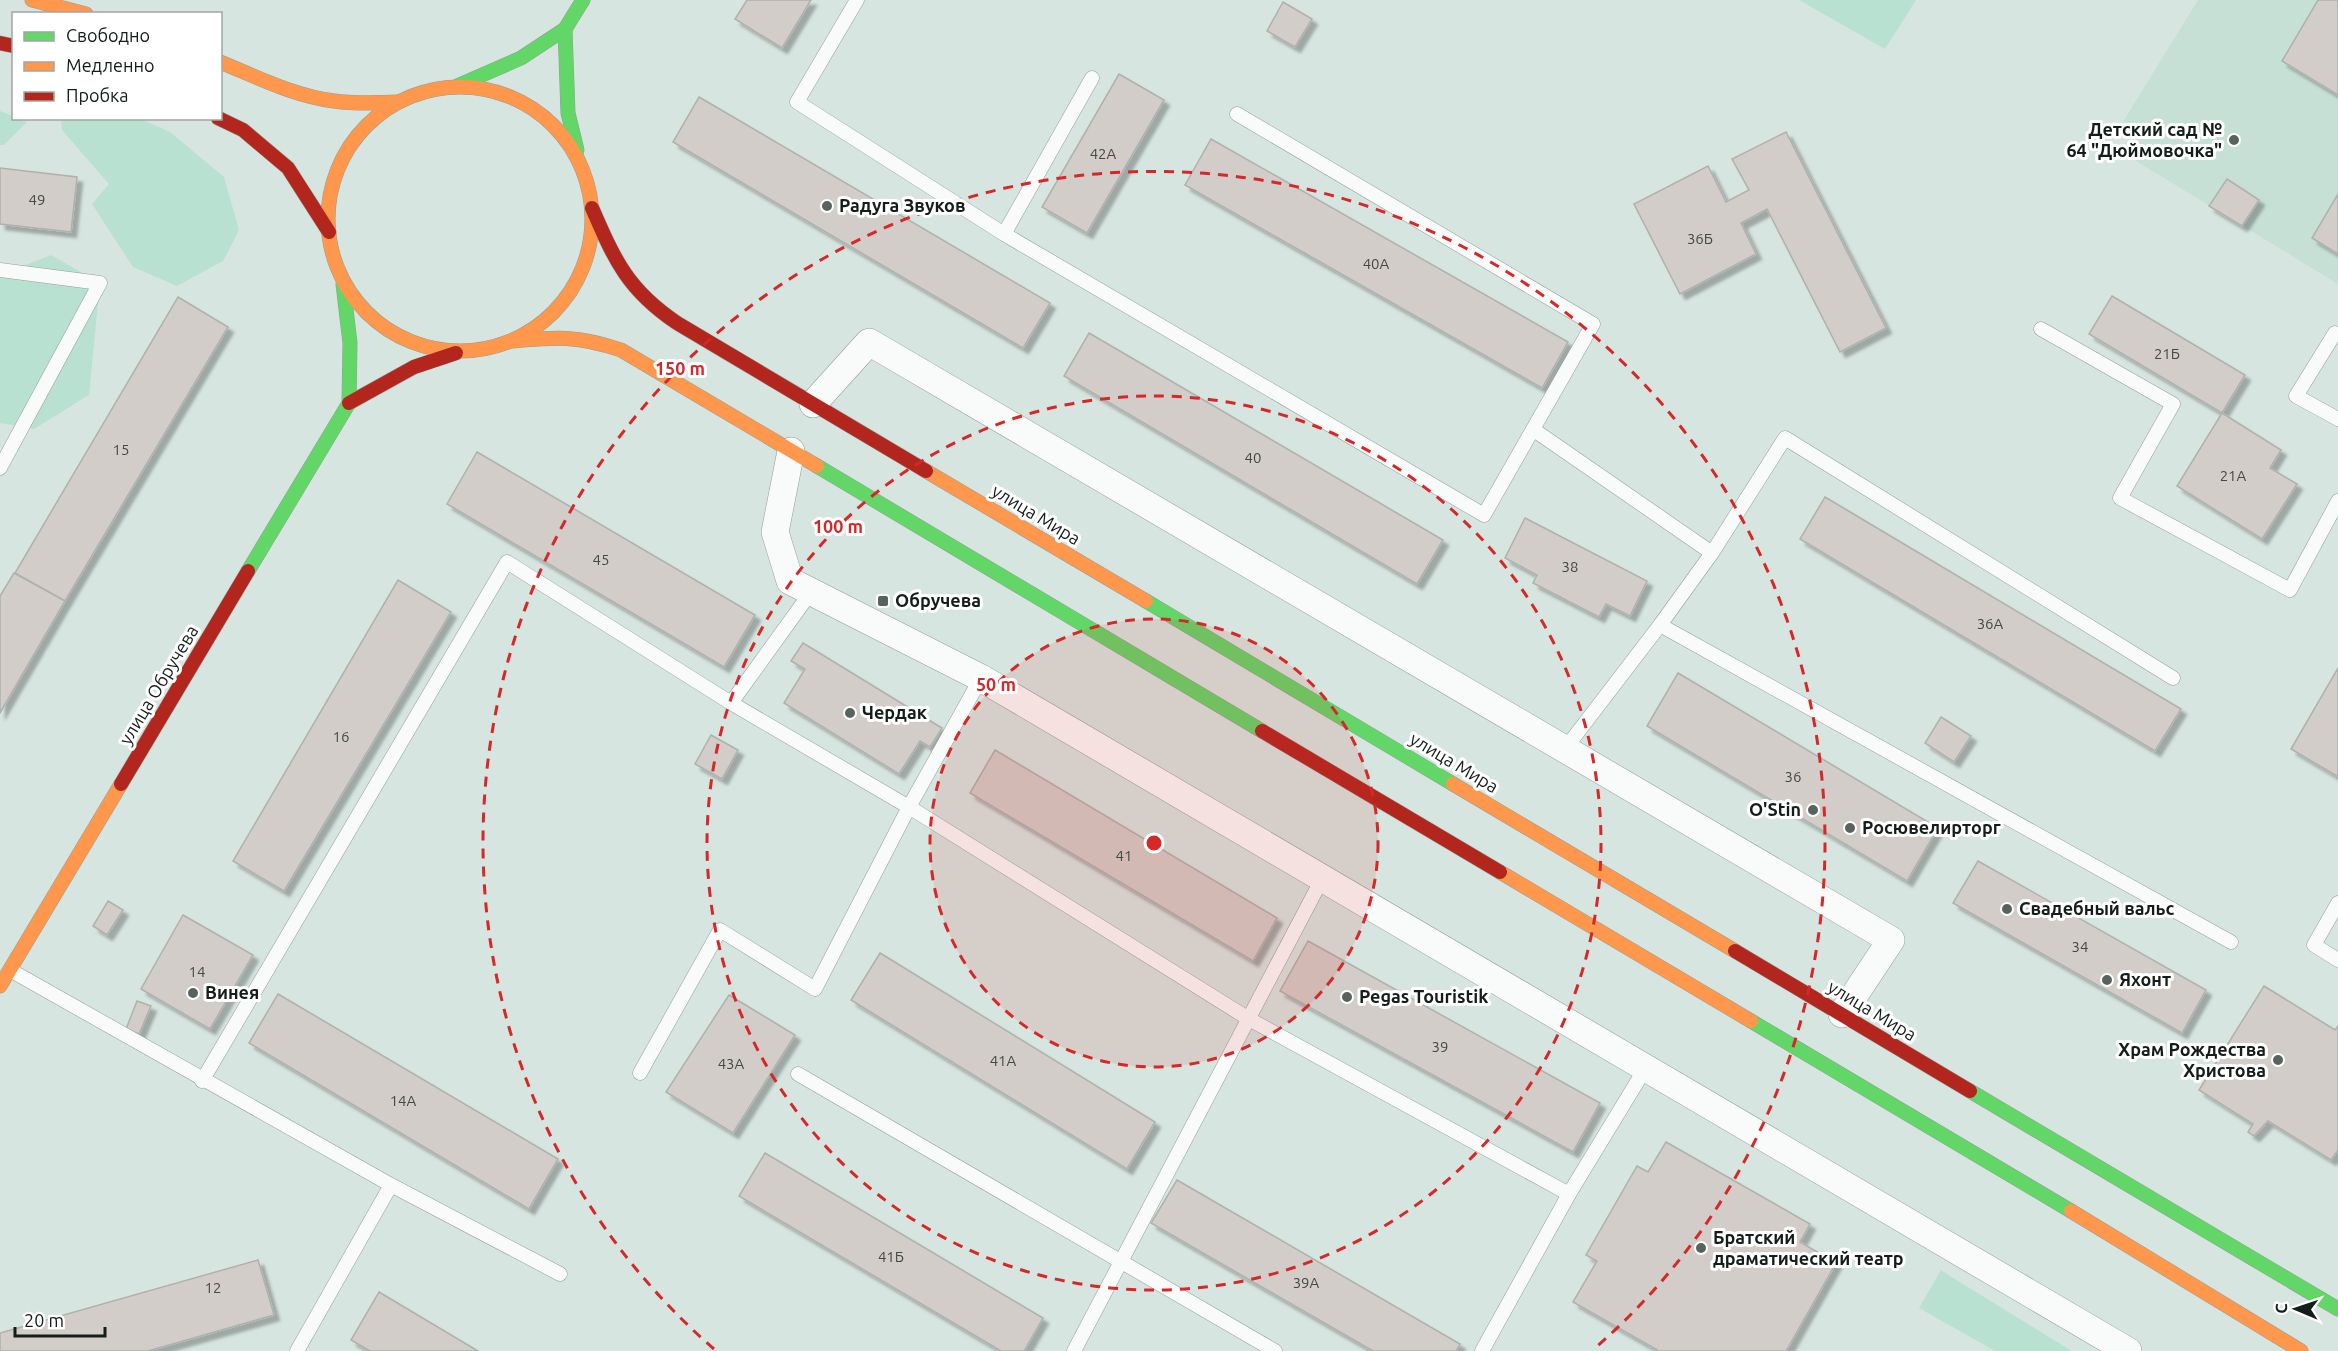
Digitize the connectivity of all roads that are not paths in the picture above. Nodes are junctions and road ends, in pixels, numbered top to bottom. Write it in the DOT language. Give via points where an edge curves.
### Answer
graph roads {
  1 [pos="32,0"];
  2 [pos="583,0"];
  3 [pos="857,0"];
  4 [pos="78,12"];
  5 [pos="565,29"];
  6 [pos="222,63"];
  7 [pos="1092,78"];
  8 [pos="454,87"];
  9 [pos="399,102"];
  10 [pos="1237,114"];
  11 [pos="222,120"];
  12 [pos="582,169"];
  13 [pos="592,208"];
  14 [pos="329,232"];
  15 [pos="1004,234"];
  16 [pos="0,270"];
  17 [pos="341,275"];
  18 [pos="2041,329"];
  19 [pos="2338,335"];
  20 [pos="511,341"];
  21 [pos="462,351"];
  22 [pos="349,403"];
  23 [pos="813,404"];
  24 [pos="2338,419"];
  25 [pos="1534,430"];
  26 [pos="791,451"];
  27 [pos="0,468"];
  28 [pos="2338,501"];
  29 [pos="1712,553"];
  30 [pos="811,592"];
  31 [pos="1660,626"];
  32 [pos="981,678"];
  33 [pos="2173,678"];
  34 [pos="731,703"];
  35 [pos="1565,749"];
  36 [pos="909,807"];
  37 [pos="1322,879"];
  38 [pos="2338,903"];
  39 [pos="2231,942"];
  40 [pos="2338,960"];
  41 [pos="5,968"];
  42 [pos="0,986"];
  43 [pos="1842,1014"];
  44 [pos="1249,1019"];
  45 [pos="1645,1069"];
  46 [pos="639,1073"];
  47 [pos="798,1074"];
  48 [pos="202,1081"];
  49 [pos="391,1185"];
  50 [pos="1569,1194"];
  51 [pos="1120,1263"];
  52 [pos="560,1274"];
  53 [pos="2336,1304"];
  54 [pos="297,1351"];
  55 [pos="1074,1351"];
  56 [pos="1275,1351"];
  57 [pos="1482,1351"];
  58 [pos="2128,1351"];
  59 [pos="2301,1351"];
  1 -- 4 [label="main road"];
  2 -- 5 [label="main road"];
  3 -- 15 [label="lane" via="797,102"];
  5 -- 8 [label="main road" via="520,58"];
  5 -- 12 [label="main road" via="568,113"];
  6 -- 9 [label="main road" via="326,100"];
  7 -- 15 [label="lane"];
  8 -- 9 [label="main road"];
  8 -- 12 [label="main road" via="507,96 531,108 552,124"];
  9 -- 14 [label="main road" via="374,119 353,143 338,170 330,200"];
  10 -- 25 [label="lane" via="1593,324"];
  11 -- 14 [label="main road" via="243,130 288,168"];
  12 -- 13 [label="main road"];
  13 -- 20 [label="main road" via="587,255 567,298 532,330"];
  13 -- 23 [label="main road, улица Мира" via="608,244 646,300 677,323"];
  14 -- 17 [label="main road"];
  15 -- 25 [label="lane" via="1484,515"];
  16 -- 27 [label="lane" via="100,283"];
  17 -- 21 [label="main road" via="351,293 381,325 419,345"];
  17 -- 22 [label="main road, улица Обручева" via="350,319"];
  18 -- 28 [label="lane" via="2173,404 2120,498 2290,591"];
  19 -- 24 [label="lane" via="2335,333 2296,396"];
  20 -- 21 [label="main road" via="487,349"];
  20 -- 26 [label="main road" via="562,337 591,340 621,350"];
  21 -- 22 [label="main road" via="414,367"];
  22 -- 41 [label="main road, улица Обручева"];
  23 -- 35 [label="street" via="869,342"];
  23 -- 43 [label="main road, улица Мира"];
  25 -- 29 [label="lane"];
  26 -- 30 [label="street" via="776,532 790,581"];
  26 -- 59 [label="main road" via="2110,1228"];
  29 -- 31 [label="lane"];
  29 -- 33 [label="lane" via="1785,438"];
  30 -- 32 [label="street"];
  30 -- 34 [label="lane"];
  31 -- 35 [label="lane"];
  31 -- 39 [label="lane"];
  32 -- 36 [label="lane"];
  32 -- 37 [label="street"];
  34 -- 36 [label="lane"];
  34 -- 48 [label="lane" via="507,562"];
  35 -- 43 [label="street" via="1891,940"];
  36 -- 44 [label="lane"];
  36 -- 46 [label="lane" via="815,989 720,930"];
  37 -- 44 [label="lane"];
  37 -- 45 [label="street"];
  38 -- 40 [label="lane" via="2314,945"];
  41 -- 42 [label="main road, улица Обручева"];
  41 -- 48 [label="lane"];
  43 -- 53 [label="main road, улица Мира" via="2130,1192"];
  44 -- 50 [label="lane"];
  44 -- 51 [label="lane"];
  45 -- 50 [label="lane"];
  45 -- 58 [label="street"];
  47 -- 51 [label="lane"];
  48 -- 49 [label="lane"];
  49 -- 52 [label="lane"];
  49 -- 54 [label="lane"];
  50 -- 57 [label="lane"];
  51 -- 55 [label="lane"];
  51 -- 56 [label="lane"];
}
